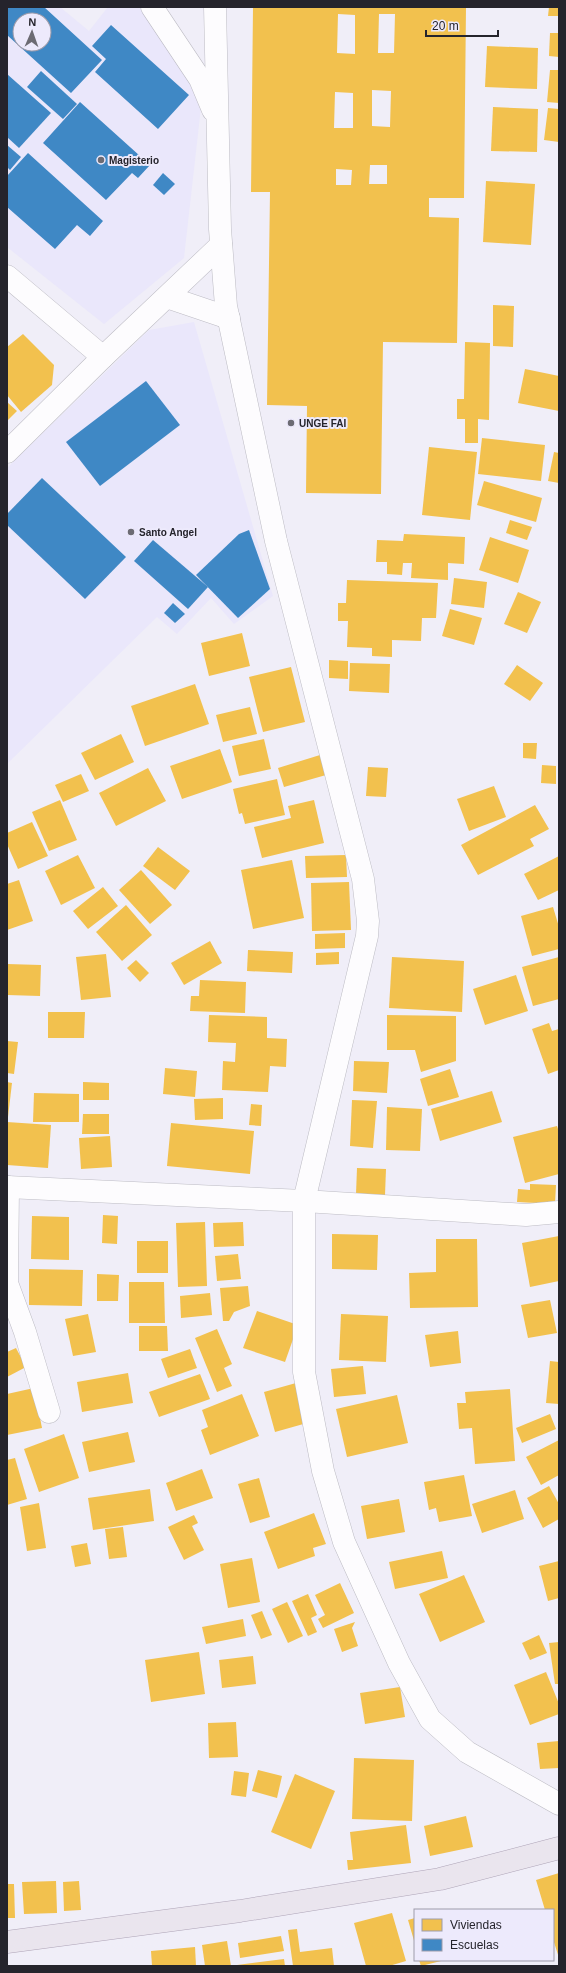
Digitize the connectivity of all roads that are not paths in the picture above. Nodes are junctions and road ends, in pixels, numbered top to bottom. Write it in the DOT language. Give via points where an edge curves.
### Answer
graph roads {
  1 [pos="152,7"];
  2 [pos="215,7"];
  3 [pos="218,122"];
  4 [pos="222,245"];
  5 [pos="7,276"];
  6 [pos="167,297"];
  7 [pos="229,318"];
  8 [pos="103,357"];
  9 [pos="7,452"];
  10 [pos="8,1187"];
  11 [pos="304,1201"];
  12 [pos="559,1212"];
  13 [pos="48,1412"];
  14 [pos="559,1804"];
  15 [pos="559,1848"];
  16 [pos="7,1942"];
  1 -- 3 [label="street" via="200,79"];
  2 -- 3 [label="street"];
  3 -- 4 [label="street"];
  4 -- 6 [label="street"];
  4 -- 7 [label="street"];
  5 -- 8 [label="street"];
  6 -- 7 [label="street"];
  6 -- 8 [label="street"];
  7 -- 11 [label="street" via="276,541 363,879 368,921 367,936"];
  8 -- 9 [label="street"];
  10 -- 11 [label="street"];
  10 -- 13 [label="street" via="7,1283 25,1332"];
  11 -- 12 [label="street" via="526,1215"];
  11 -- 14 [label="street" via="304,1372 323,1471 344,1542 399,1663 430,1719 467,1752"];
  15 -- 16 [label="main road" via="440,1879"];
}
